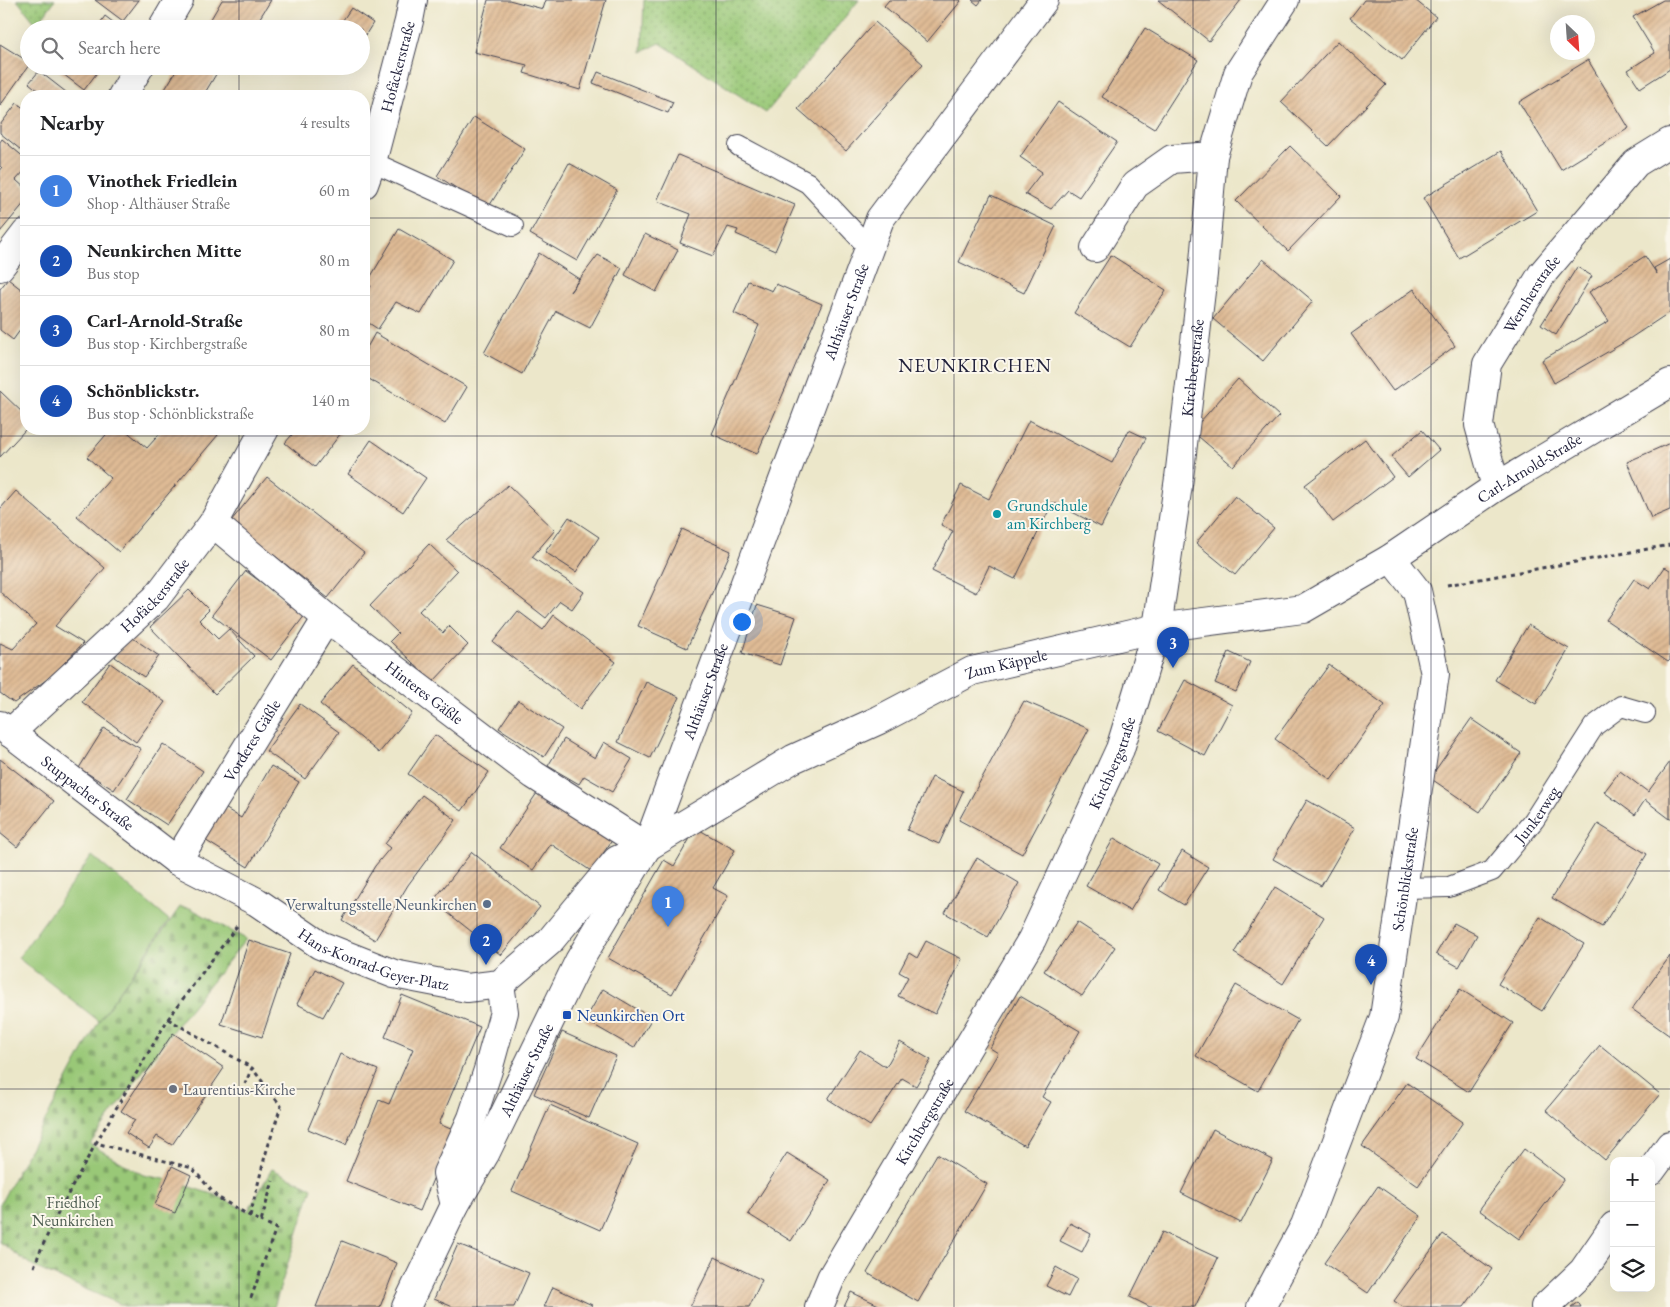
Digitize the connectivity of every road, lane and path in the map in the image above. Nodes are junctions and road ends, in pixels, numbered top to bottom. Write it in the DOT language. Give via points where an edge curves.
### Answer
graph roads {
  1 [pos="179,0"];
  2 [pos="413,0"];
  3 [pos="1044,0"];
  4 [pos="1285,0"];
  5 [pos="167,20"];
  6 [pos="135,75"];
  7 [pos="126,90"];
  8 [pos="1670,142"];
  9 [pos="739,146"];
  10 [pos="1213,156"];
  11 [pos="370,166"];
  12 [pos="370,174"];
  13 [pos="513,226"];
  14 [pos="20,241"];
  15 [pos="869,248"];
  16 [pos="1095,248"];
  17 [pos="0,267"];
  18 [pos="1670,383"];
  19 [pos="262,435"];
  20 [pos="1496,487"];
  21 [pos="213,523"];
  22 [pos="1670,545"];
  23 [pos="1391,558"];
  24 [pos="1417,591"];
  25 [pos="327,618"];
  26 [pos="1157,628"];
  27 [pos="1645,713"];
  28 [pos="5,729"];
  29 [pos="647,847"];
  30 [pos="177,861"];
  31 [pos="1402,888"];
  32 [pos="256,902"];
  33 [pos="500,984"];
  34 [pos="168,1019"];
  35 [pos="252,1068"];
  36 [pos="245,1084"];
  37 [pos="96,1143"];
  38 [pos="1670,1145"];
  39 [pos="1655,1166"];
  40 [pos="273,1181"];
  41 [pos="455,1205"];
  42 [pos="250,1216"];
  43 [pos="261,1221"];
  44 [pos="1610,1232"];
  45 [pos="34,1267"];
  46 [pos="251,1298"];
  47 [pos="406,1307"];
  48 [pos="819,1307"];
  49 [pos="1260,1307"];
  50 [pos="1545,1307"];
  1 -- 5 [label="street"];
  2 -- 11 [label="street, Hofäckerstraße"];
  3 -- 15 [label="street, Althäuser Straße" via="880,219"];
  4 -- 10 [label="street, Kirchbergstraße" via="1238,74"];
  6 -- 7 [label="street"];
  8 -- 20 [label="street, Wernherstraße" via="1636,163 1542,274 1487,364 1479,425"];
  9 -- 15 [label="lane" via="808,183"];
  10 -- 16 [label="street" via="1172,159 1135,185"];
  10 -- 26 [label="street, Kirchbergstraße" via="1200,304"];
  12 -- 13 [label="lane, Hofäckerstraße"];
  14 -- 17 [label="street"];
  15 -- 29 [label="street, Althäuser Straße"];
  18 -- 20 [label="street, Carl-Arnold-Straße"];
  19 -- 21 [label="street, Hofäckerstraße"];
  20 -- 23 [label="street, Carl-Arnold-Straße"];
  21 -- 25 [label="street, Hinteres Gäßle"];
  21 -- 28 [label="street, Hofäckerstraße" via="156,598"];
  22 -- 24 [label="path"];
  23 -- 24 [label="street, Schönblickstraße"];
  23 -- 26 [label="street, Zum Käppele" via="1302,609"];
  24 -- 31 [label="street, Schönblickstraße" via="1435,674"];
  25 -- 29 [label="street, Hinteres Gäßle" via="534,775"];
  25 -- 30 [label="street, Vorderes Gäßle"];
  26 -- 29 [label="street, Zum Käppele" via="972,671 879,720 793,759"];
  26 -- 48 [label="street, Kirchbergstraße" via="1120,750 1032,940 831,1278"];
  27 -- 31 [label="lane, Junkerweg" via="1622,706 1594,726 1534,820 1492,871 1450,887"];
  28 -- 30 [label="street, Stuppacher Straße"];
  29 -- 33 [label="street" via="617,860 549,942"];
  29 -- 41 [label="street, Althäuser Straße" via="579,962 485,1154"];
  30 -- 32 [label="street, Hans-Konrad-Geyer-Platz"];
  31 -- 49 [label="street, Schönblickstraße" via="1384,1016 1305,1225"];
  32 -- 33 [label="street, Hans-Konrad-Geyer-Platz" via="320,945 394,974 468,988"];
  32 -- 34 [label="path"];
  33 -- 41 [label="street" via="504,1012 488,1070 472,1118 447,1173"];
  34 -- 35 [label="path"];
  34 -- 37 [label="path"];
  35 -- 36 [label="path"];
  35 -- 42 [label="path" via="281,1106"];
  37 -- 42 [label="path" via="192,1168 217,1196"];
  37 -- 45 [label="path" via="67,1194"];
  38 -- 39 [label="street"];
  40 -- 43 [label="path"];
  41 -- 47 [label="street, Althäuser Straße"];
  42 -- 43 [label="path"];
  43 -- 46 [label="path" via="276,1228"];
  44 -- 50 [label="street" via="1583,1272"];
}
